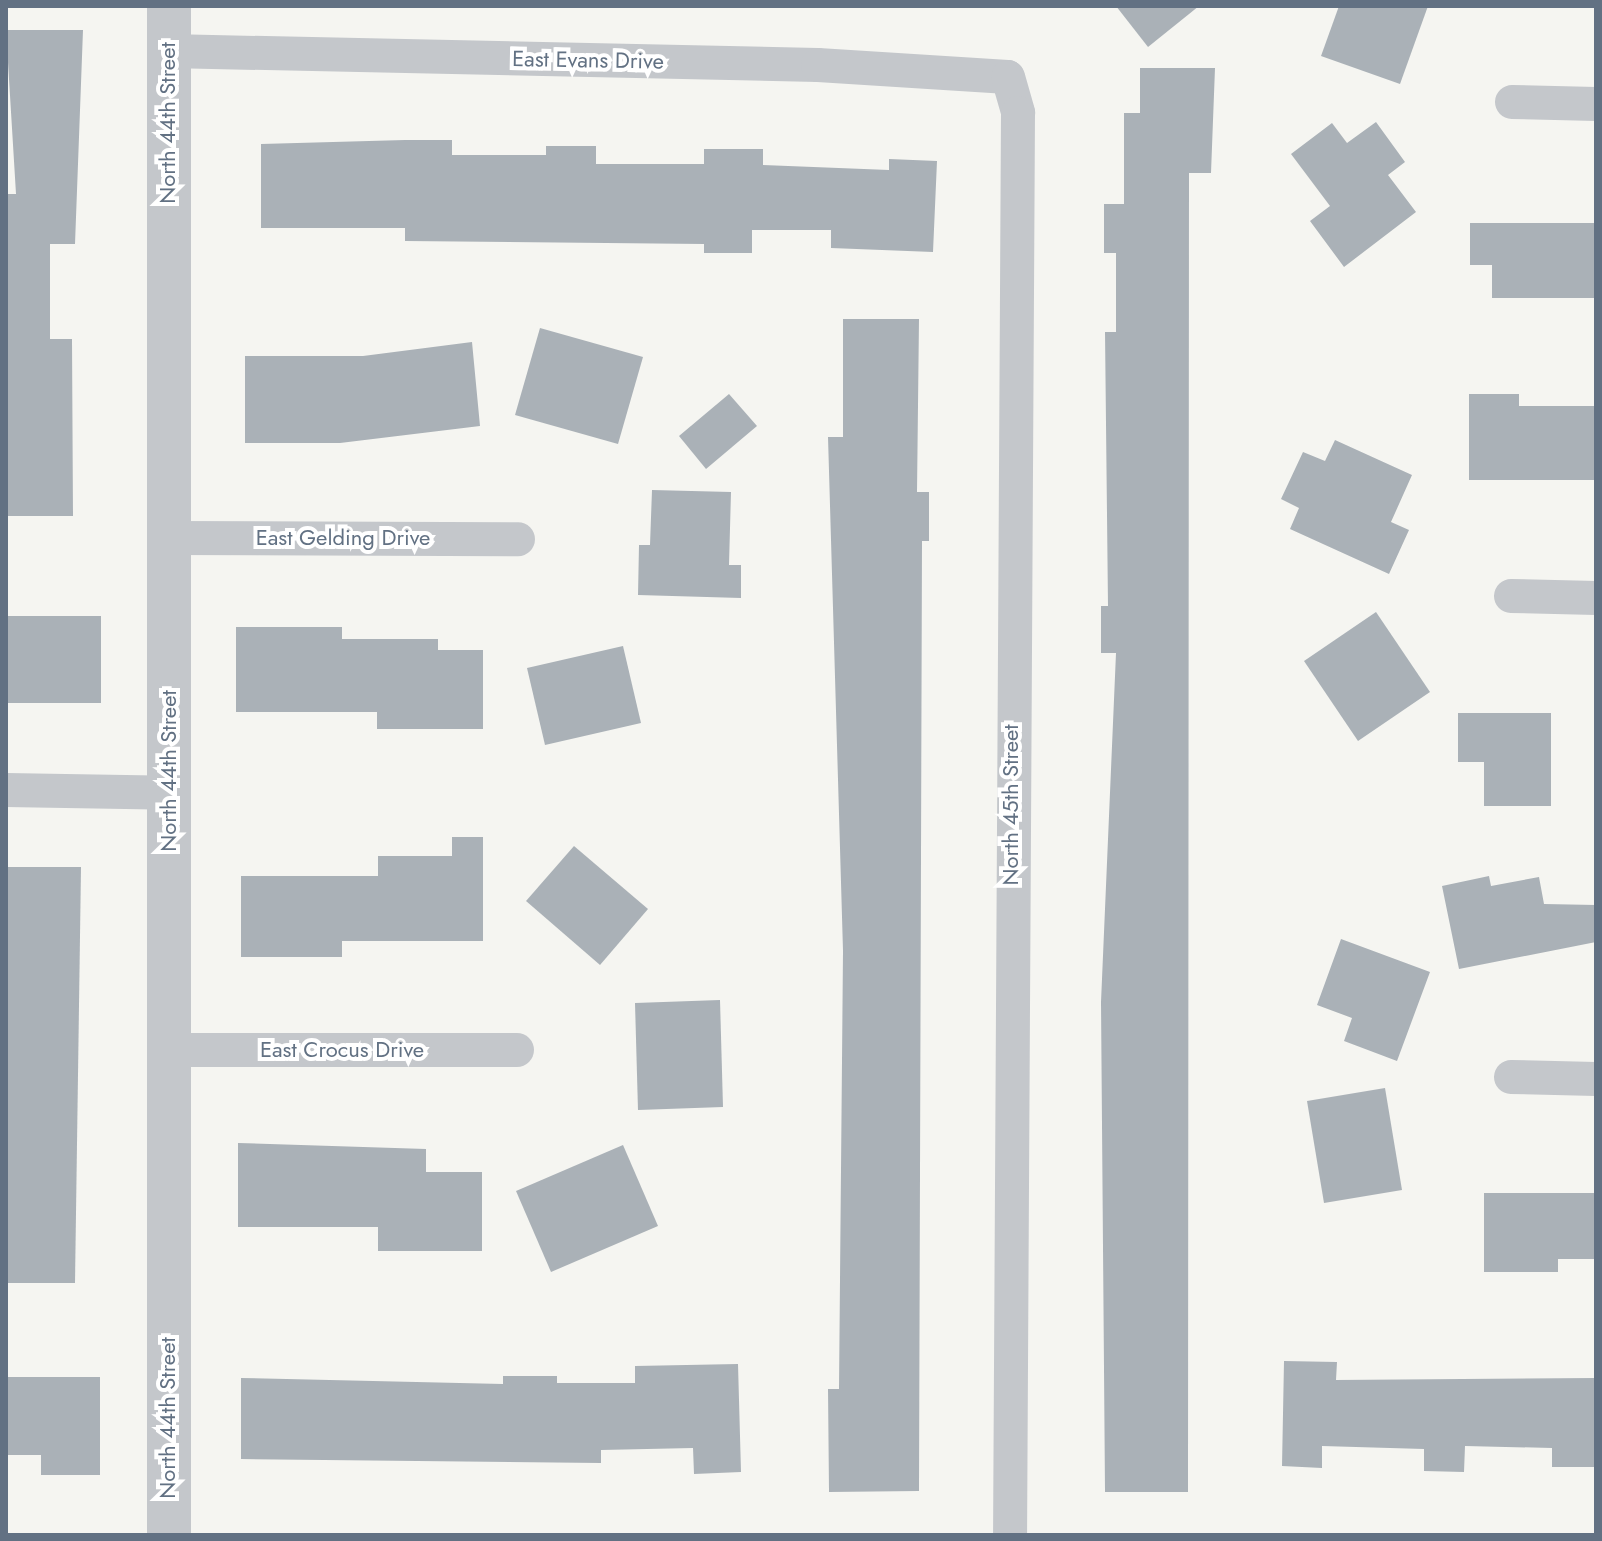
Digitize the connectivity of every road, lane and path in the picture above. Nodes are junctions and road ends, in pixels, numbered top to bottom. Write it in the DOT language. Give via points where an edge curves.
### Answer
graph roads {
  1 [pos="169,6"];
  2 [pos="168,51"];
  3 [pos="1008,77"];
  4 [pos="1512,102"];
  5 [pos="1596,104"];
  6 [pos="169,538"];
  7 [pos="518,539"];
  8 [pos="1511,596"];
  9 [pos="1596,598"];
  10 [pos="6,790"];
  11 [pos="170,793"];
  12 [pos="167,1050"];
  13 [pos="517,1050"];
  14 [pos="1511,1077"];
  15 [pos="1596,1079"];
  16 [pos="169,1535"];
  17 [pos="1010,1535"];
  1 -- 2 [label="street, North 44th Street"];
  2 -- 3 [label="street, East Evans Drive" via="818,65"];
  2 -- 6 [label="street, North 44th Street"];
  3 -- 17 [label="street, North 45th Street" via="1018,113"];
  4 -- 5 [label="street"];
  6 -- 7 [label="street, East Gelding Drive"];
  6 -- 11 [label="street, North 44th Street"];
  8 -- 9 [label="street"];
  10 -- 11 [label="street"];
  11 -- 12 [label="street, North 44th Street"];
  12 -- 13 [label="street, East Crocus Drive"];
  12 -- 16 [label="street, North 44th Street"];
  14 -- 15 [label="street"];
}
